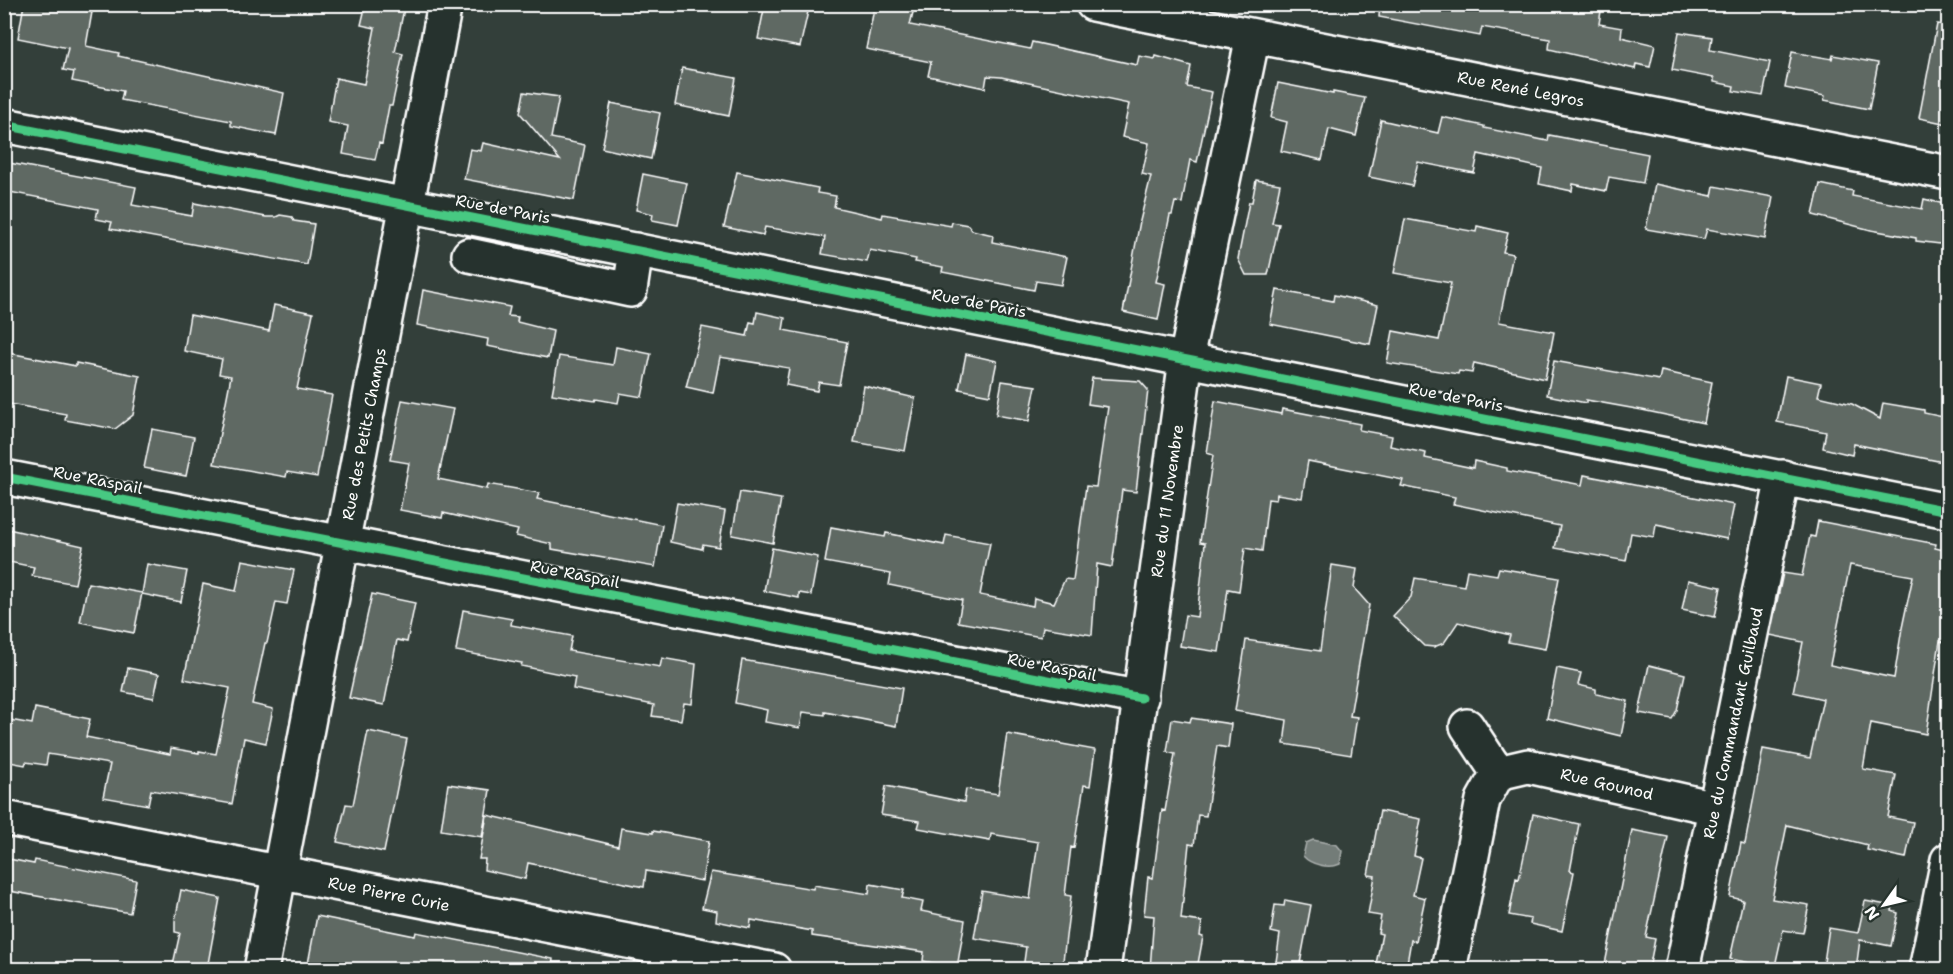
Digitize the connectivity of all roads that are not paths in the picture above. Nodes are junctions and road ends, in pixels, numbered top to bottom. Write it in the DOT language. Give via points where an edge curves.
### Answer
graph roads {
  1 [pos="446,4"];
  2 [pos="1093,4"];
  3 [pos="1253,36"];
  4 [pos="4,125"];
  5 [pos="1948,173"];
  6 [pos="407,205"];
  7 [pos="636,250"];
  8 [pos="469,255"];
  9 [pos="1186,359"];
  10 [pos="4,477"];
  11 [pos="1783,477"];
  12 [pos="1948,511"];
  13 [pos="343,544"];
  14 [pos="1141,698"];
  15 [pos="1467,726"];
  16 [pos="1498,773"];
  17 [pos="1715,808"];
  18 [pos="4,818"];
  19 [pos="1948,860"];
  20 [pos="280,873"];
  21 [pos="261,969"];
  22 [pos="774,969"];
  23 [pos="1103,969"];
  24 [pos="1449,969"];
  25 [pos="1682,969"];
  26 [pos="1926,969"];
  1 -- 6 [label="street, Rue des Petits Champs"];
  2 -- 3 [label="street, Rue René Legros"];
  3 -- 5 [label="street, Rue René Legros"];
  3 -- 9 [label="street, Rue du 11 Novembre"];
  4 -- 6 [label="street, Rue de Paris"];
  6 -- 7 [label="street, Rue de Paris"];
  6 -- 13 [label="street, Rue des Petits Champs"];
  7 -- 8 [label="street" via="630,290"];
  7 -- 9 [label="street, Rue de Paris"];
  9 -- 11 [label="street, Rue de Paris"];
  9 -- 14 [label="street, Rue du 11 Novembre"];
  10 -- 13 [label="street, Rue Raspail"];
  11 -- 12 [label="street, Rue de Paris"];
  11 -- 17 [label="street, Rue du Commandant Guilbaud"];
  13 -- 14 [label="street, Rue Raspail"];
  13 -- 20 [label="street, Rue des Petits Champs"];
  14 -- 23 [label="street, Rue du 11 Novembre"];
  15 -- 16 [label="street"];
  16 -- 17 [label="street, Rue Gounod" via="1528,766"];
  16 -- 24 [label="street" via="1483,800"];
  17 -- 25 [label="street, Rue du Commandant Guilbaud"];
  18 -- 20 [label="street, Rue Pierre Curie"];
  19 -- 26 [label="street"];
  20 -- 21 [label="street, Rue des Petits Champs"];
  20 -- 22 [label="street, Rue Pierre Curie"];
}
